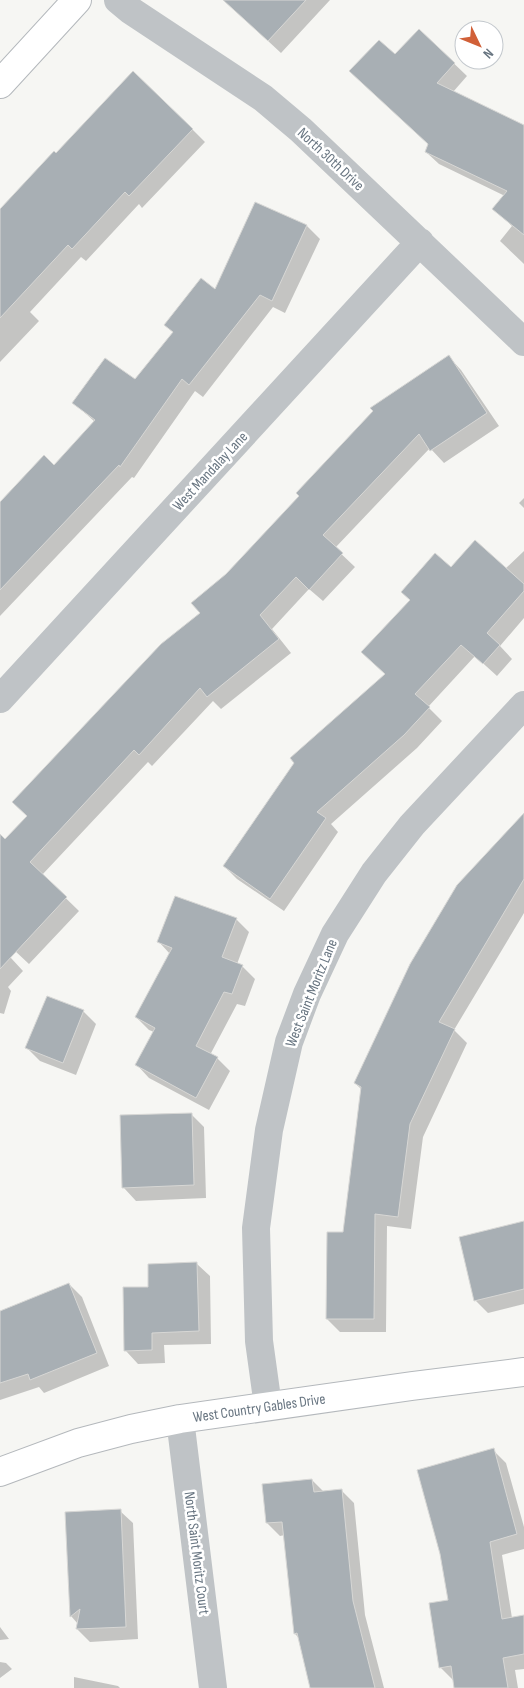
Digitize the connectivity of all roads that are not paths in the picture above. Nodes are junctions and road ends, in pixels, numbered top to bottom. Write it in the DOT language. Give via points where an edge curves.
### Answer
graph roads {
  1 [pos="77,0"];
  2 [pos="118,0"];
  3 [pos="0,84"];
  4 [pos="420,242"];
  5 [pos="524,342"];
  6 [pos="0,700"];
  7 [pos="524,705"];
  8 [pos="524,1372"];
  9 [pos="268,1406"];
  10 [pos="180,1419"];
  11 [pos="0,1472"];
  12 [pos="214,1688"];
  1 -- 3 [label="street"];
  2 -- 4 [label="street, North 30th Drive" via="262,98 301,130"];
  4 -- 5 [label="street, North 30th Drive"];
  4 -- 6 [label="street, West Mandalay Lane"];
  7 -- 9 [label="street, West Saint Moritz Lane" via="412,824 374,873 335,934 289,1042 269,1130 256,1228 260,1341"];
  8 -- 9 [label="street, West Country Gables Drive"];
  9 -- 10 [label="street, West Country Gables Drive"];
  10 -- 11 [label="street, West Country Gables Drive" via="78,1443"];
  10 -- 12 [label="street, North Saint Moritz Court"];
}
